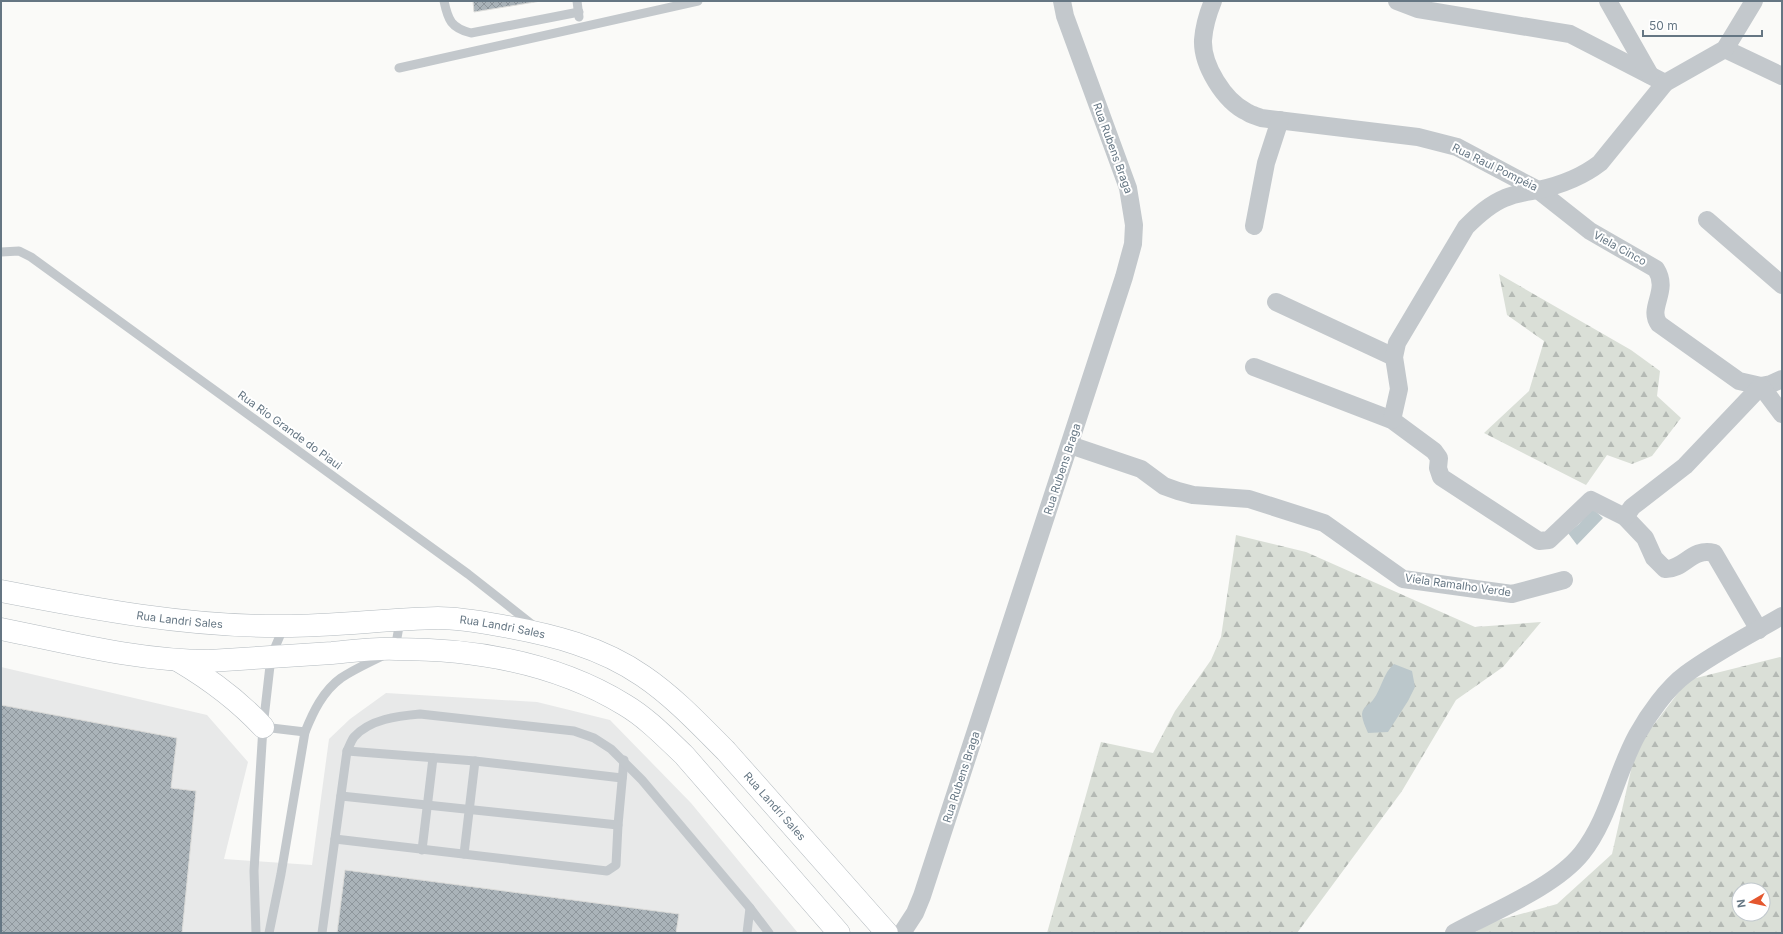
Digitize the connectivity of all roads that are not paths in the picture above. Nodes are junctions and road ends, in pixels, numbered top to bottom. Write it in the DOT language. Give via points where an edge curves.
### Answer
graph roads {
  1 [pos="444,1"];
  2 [pos="577,1"];
  3 [pos="698,1"];
  4 [pos="1062,1"];
  5 [pos="1397,1"];
  6 [pos="1608,1"];
  7 [pos="1754,1"];
  8 [pos="1208,6"];
  9 [pos="579,12"];
  10 [pos="581,26"];
  11 [pos="1725,49"];
  12 [pos="399,68"];
  13 [pos="1650,75"];
  14 [pos="1782,76"];
  15 [pos="1665,83"];
  16 [pos="1280,120"];
  17 [pos="1538,190"];
  18 [pos="1707,220"];
  19 [pos="1254,226"];
  20 [pos="1,252"];
  21 [pos="1782,285"];
  22 [pos="1276,302"];
  23 [pos="1394,357"];
  24 [pos="1254,367"];
  25 [pos="1782,380"];
  26 [pos="1761,386"];
  27 [pos="1782,414"];
  28 [pos="1392,420"];
  29 [pos="1070,445"];
  30 [pos="1625,517"];
  31 [pos="1564,580"];
  32 [pos="1,591"];
  33 [pos="1782,616"];
  34 [pos="400,621"];
  35 [pos="284,626"];
  36 [pos="1,629"];
  37 [pos="1759,630"];
  38 [pos="543,633"];
  39 [pos="395,649"];
  40 [pos="271,657"];
  41 [pos="178,661"];
  42 [pos="263,727"];
  43 [pos="305,732"];
  44 [pos="347,751"];
  45 [pos="433,758"];
  46 [pos="624,760"];
  47 [pos="475,761"];
  48 [pos="622,778"];
  49 [pos="341,796"];
  50 [pos="428,805"];
  51 [pos="468,809"];
  52 [pos="618,825"];
  53 [pos="335,840"];
  54 [pos="422,850"];
  55 [pos="464,854"];
  56 [pos="750,908"];
  57 [pos="256,933"];
  58 [pos="269,933"];
  59 [pos="322,933"];
  60 [pos="747,933"];
  61 [pos="769,933"];
  62 [pos="839,933"];
  63 [pos="886,933"];
  64 [pos="902,933"];
  65 [pos="1454,933"];
  1 -- 9 [label="lane" via="446,14 452,25 471,33"];
  2 -- 9 [label="lane"];
  3 -- 10 [label="lane"];
  4 -- 29 [label="street, Rua Rubens Braga" via="1064,16 1128,188 1134,225 1133,244 1124,277"];
  5 -- 13 [label="street" via="1418,9 1570,34"];
  6 -- 13 [label="street"];
  7 -- 11 [label="street, Rua Raul Pompéia"];
  8 -- 16 [label="street, Rua Raul Pompéia" via="1203,40 1210,72 1219,85 1246,112 1261,118"];
  9 -- 10 [label="lane"];
  10 -- 12 [label="lane"];
  11 -- 14 [label="street"];
  11 -- 15 [label="street, Rua Raul Pompéia"];
  13 -- 15 [label="street"];
  15 -- 17 [label="street, Rua Raul Pompéia" via="1600,162 1587,173"];
  16 -- 17 [label="street, Rua Raul Pompéia" via="1418,137 1457,147"];
  16 -- 19 [label="street" via="1266,163"];
  17 -- 23 [label="street" via="1520,192 1504,198 1480,213 1466,227 1403,332"];
  17 -- 26 [label="street, Viela Cinco" via="1590,231 1656,269 1661,286 1655,310 1656,320 1739,381"];
  18 -- 21 [label="street"];
  20 -- 38 [label="lane, Rua Rio Grande do Piaui" via="19,251 31,257 468,574"];
  22 -- 23 [label="street"];
  23 -- 28 [label="street" via="1399,389"];
  24 -- 28 [label="street"];
  25 -- 26 [label="street"];
  26 -- 27 [label="street"];
  26 -- 30 [label="street" via="1685,466 1632,507"];
  28 -- 30 [label="street" via="1434,451 1439,458 1438,468 1441,477 1539,542 1549,540 1591,500"];
  29 -- 31 [label="street, Viela Ramalho Verde" via="1141,469 1164,486 1178,492 1249,499 1324,523 1402,579 1512,594"];
  29 -- 64 [label="street, Rua Rubens Braga" via="922,896"];
  30 -- 37 [label="street" via="1645,538 1654,558 1665,569 1672,570 1706,550 1714,553"];
  32 -- 35 [label="street, Rua Landri Sales" via="202,624"];
  33 -- 37 [label="street"];
  34 -- 35 [label="street, Rua Landri Sales"];
  34 -- 38 [label="street, Rua Landri Sales" via="438,618"];
  34 -- 39 [label="lane"];
  35 -- 40 [label="lane"];
  36 -- 41 [label="street"];
  37 -- 65 [label="street" via="1685,674 1658,702 1637,736 1599,827 1581,854 1540,888"];
  38 -- 63 [label="street, Rua Landri Sales" via="620,661 645,677 674,701 726,751"];
  39 -- 40 [label="street"];
  39 -- 43 [label="lane" via="340,679 324,694"];
  39 -- 62 [label="street" via="476,654 538,667 590,686 626,705 684,756"];
  40 -- 41 [label="street"];
  40 -- 42 [label="lane"];
  41 -- 42 [label="street" via="227,692"];
  42 -- 43 [label="lane"];
  42 -- 57 [label="lane" via="254,870"];
  43 -- 58 [label="lane"];
  44 -- 45 [label="lane"];
  44 -- 46 [label="lane" via="354,737 368,726 402,715 420,714 574,731 594,738"];
  44 -- 49 [label="lane"];
  45 -- 47 [label="lane"];
  45 -- 50 [label="lane"];
  46 -- 48 [label="lane"];
  46 -- 56 [label="lane"];
  47 -- 48 [label="lane"];
  47 -- 51 [label="lane"];
  48 -- 52 [label="lane"];
  49 -- 50 [label="lane"];
  49 -- 53 [label="lane"];
  50 -- 51 [label="lane"];
  50 -- 54 [label="lane"];
  51 -- 52 [label="lane"];
  51 -- 55 [label="lane"];
  52 -- 55 [label="lane" via="616,865 607,871"];
  53 -- 54 [label="lane"];
  53 -- 59 [label="lane"];
  54 -- 55 [label="lane"];
  56 -- 60 [label="lane"];
  56 -- 61 [label="lane"];
}
